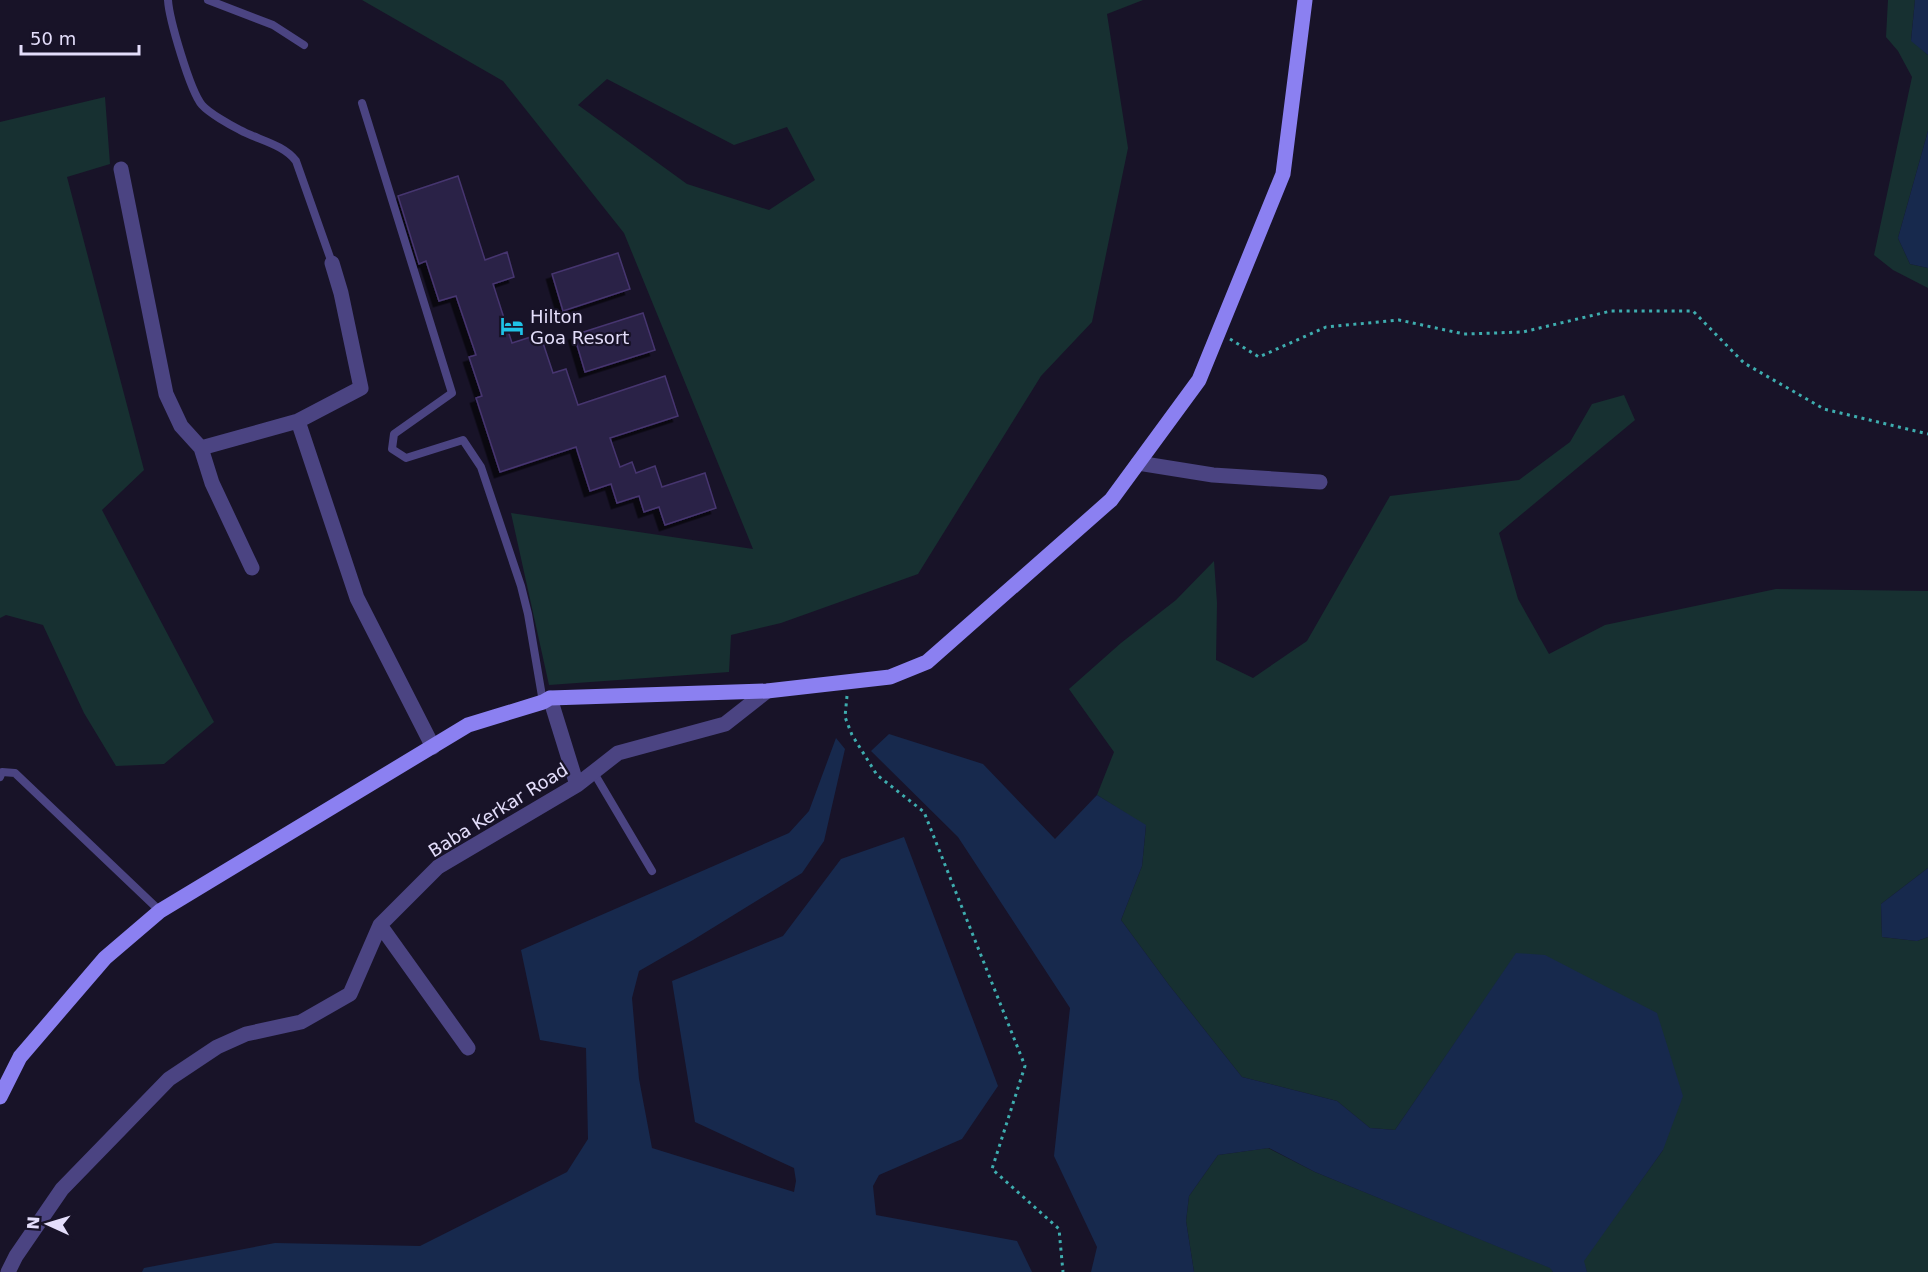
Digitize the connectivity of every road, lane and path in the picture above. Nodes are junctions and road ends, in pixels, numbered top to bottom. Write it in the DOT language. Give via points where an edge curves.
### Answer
graph roads {
  1 [pos="168,0"];
  2 [pos="208,0"];
  3 [pos="1305,0"];
  4 [pos="304,45"];
  5 [pos="362,103"];
  6 [pos="121,169"];
  7 [pos="332,263"];
  8 [pos="1219,332"];
  9 [pos="298,421"];
  10 [pos="1928,434"];
  11 [pos="201,448"];
  12 [pos="1138,463"];
  13 [pos="1320,482"];
  14 [pos="252,568"];
  15 [pos="849,682"];
  16 [pos="767,691"];
  17 [pos="546,700"];
  18 [pos="433,747"];
  19 [pos="594,773"];
  20 [pos="0,777"];
  21 [pos="577,785"];
  22 [pos="652,871"];
  23 [pos="160,911"];
  24 [pos="380,925"];
  25 [pos="468,1048"];
  26 [pos="5,1074"];
  27 [pos="0,1097"];
  28 [pos="8,1272"];
  29 [pos="1063,1272"];
  1 -- 7 [label="lane" via="176,37 202,105 238,130 290,152"];
  2 -- 4 [label="lane" via="273,25"];
  3 -- 8 [label="main road" via="1284,174"];
  5 -- 17 [label="lane" via="452,393 394,434 392,449 406,458 462,440 481,467 528,614"];
  6 -- 11 [label="street" via="166,394 181,426"];
  7 -- 9 [label="street" via="361,388"];
  8 -- 10 [label="path" via="1259,357 1326,327 1399,320 1464,334 1523,332 1611,311 1693,311 1744,363 1824,409"];
  8 -- 12 [label="main road" via="1199,380"];
  9 -- 11 [label="street"];
  9 -- 18 [label="street" via="357,598"];
  11 -- 14 [label="street" via="212,483"];
  12 -- 13 [label="street" via="1213,475"];
  12 -- 15 [label="main road" via="1112,500 927,662 890,677"];
  15 -- 16 [label="main road"];
  15 -- 29 [label="path" via="845,717 852,735 877,775 924,812 1025,1066 992,1169 1059,1229"];
  16 -- 17 [label="main road"];
  16 -- 19 [label="street, Baba Kerkar Road" via="724,724 618,753"];
  17 -- 18 [label="main road" via="468,725"];
  17 -- 21 [label="street"];
  18 -- 23 [label="main road"];
  19 -- 21 [label="street, Baba Kerkar Road"];
  19 -- 22 [label="lane"];
  20 -- 23 [label="lane" via="2,772 15,773"];
  21 -- 24 [label="street, Baba Kerkar Road" via="438,867"];
  23 -- 26 [label="main road" via="105,958"];
  24 -- 25 [label="street"];
  24 -- 28 [label="street, Baba Kerkar Road" via="350,994 301,1022 246,1034 218,1047 170,1080 62,1189"];
  26 -- 27 [label="main road"];
}
